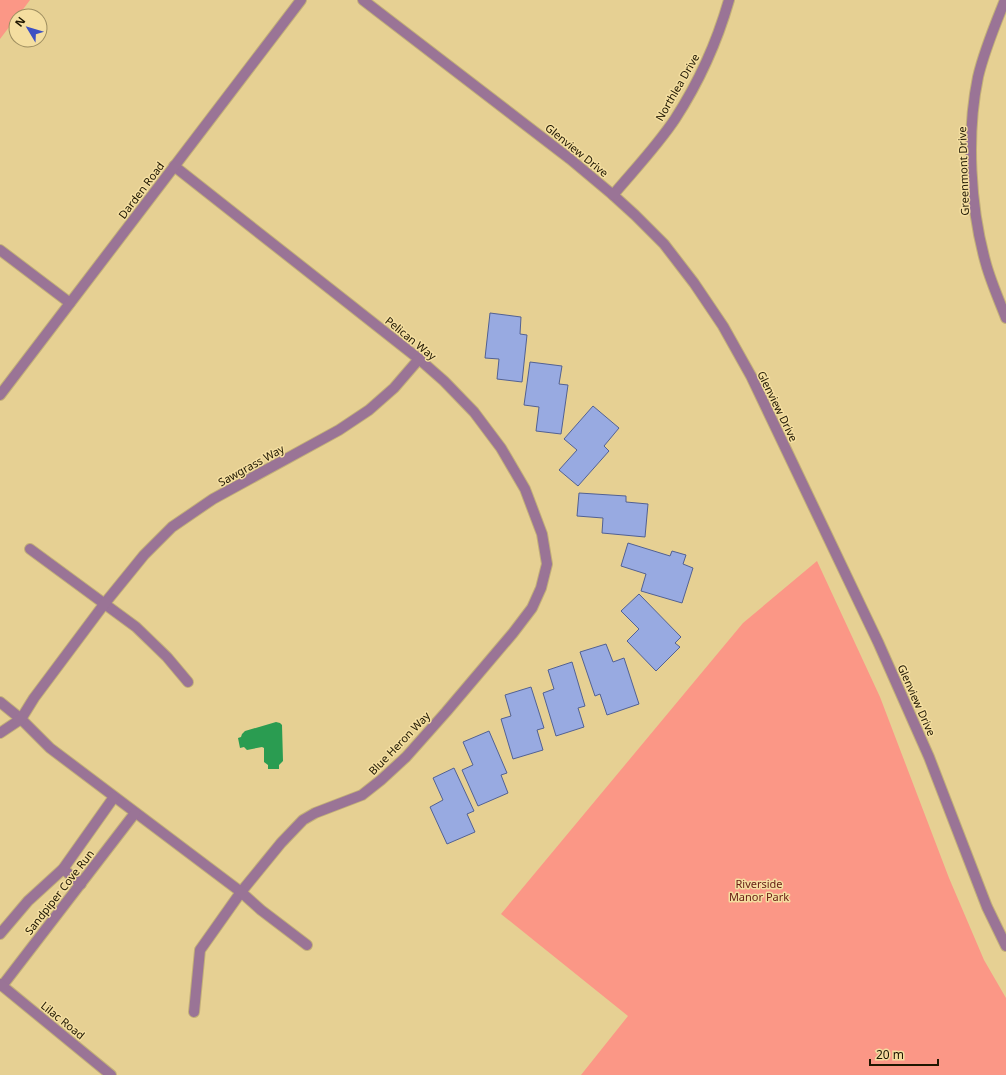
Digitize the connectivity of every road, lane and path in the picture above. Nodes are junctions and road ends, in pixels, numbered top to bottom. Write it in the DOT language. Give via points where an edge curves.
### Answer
graph roads {
  1 [pos="301,0"];
  2 [pos="363,0"];
  3 [pos="729,0"];
  4 [pos="1005,0"];
  5 [pos="174,166"];
  6 [pos="613,195"];
  7 [pos="0,250"];
  8 [pos="70,303"];
  9 [pos="1006,318"];
  10 [pos="419,359"];
  11 [pos="0,395"];
  12 [pos="30,549"];
  13 [pos="541,588"];
  14 [pos="104,603"];
  15 [pos="188,682"];
  16 [pos="0,702"];
  17 [pos="21,720"];
  18 [pos="0,733"];
  19 [pos="114,797"];
  20 [pos="135,813"];
  21 [pos="63,869"];
  22 [pos="81,884"];
  23 [pos="241,892"];
  24 [pos="0,934"];
  25 [pos="307,945"];
  26 [pos="1006,946"];
  27 [pos="1,985"];
  28 [pos="194,1012"];
  29 [pos="111,1075"];
  1 -- 5 [label="street, Darden Road"];
  2 -- 6 [label="street, Glenview Drive"];
  3 -- 6 [label="street, Northlea Drive" via="721,28 701,74 678,113"];
  4 -- 9 [label="street, Greenmont Drive" via="978,77 971,140 973,197 978,233 986,265"];
  5 -- 8 [label="street, Darden Road"];
  5 -- 10 [label="street, Pelican Way"];
  6 -- 26 [label="street, Glenview Drive" via="664,244 694,283 723,326 751,376 878,642 929,757 987,907"];
  7 -- 8 [label="street"];
  8 -- 11 [label="street, Darden Road"];
  10 -- 13 [label="street, Pelican Way" via="474,412 501,448 525,489 542,534 546,557 547,564"];
  10 -- 14 [label="street, Sawgrass Way" via="394,388 369,410 339,430 213,499 172,527 144,555"];
  12 -- 14 [label="street"];
  13 -- 23 [label="street, Blue Heron Way" via="532,608 513,633 406,756 362,796 303,820"];
  14 -- 15 [label="street" via="136,627"];
  14 -- 17 [label="street, Sawgrass Way" via="34,698"];
  16 -- 17 [label="street"];
  17 -- 18 [label="street, Sawgrass Way"];
  17 -- 19 [label="street" via="50,748"];
  19 -- 20 [label="street"];
  19 -- 21 [label="street, Sandpiper Cove Run"];
  20 -- 22 [label="street, Sandpiper Cove Run"];
  20 -- 23 [label="street"];
  21 -- 22 [label="street"];
  21 -- 24 [label="street, Sandpiper Cove Run" via="28,901"];
  22 -- 27 [label="street, Sandpiper Cove Run"];
  23 -- 25 [label="street"];
  23 -- 28 [label="street, Blue Heron Way" via="200,950"];
  27 -- 29 [label="street, Lilac Road"];
}
